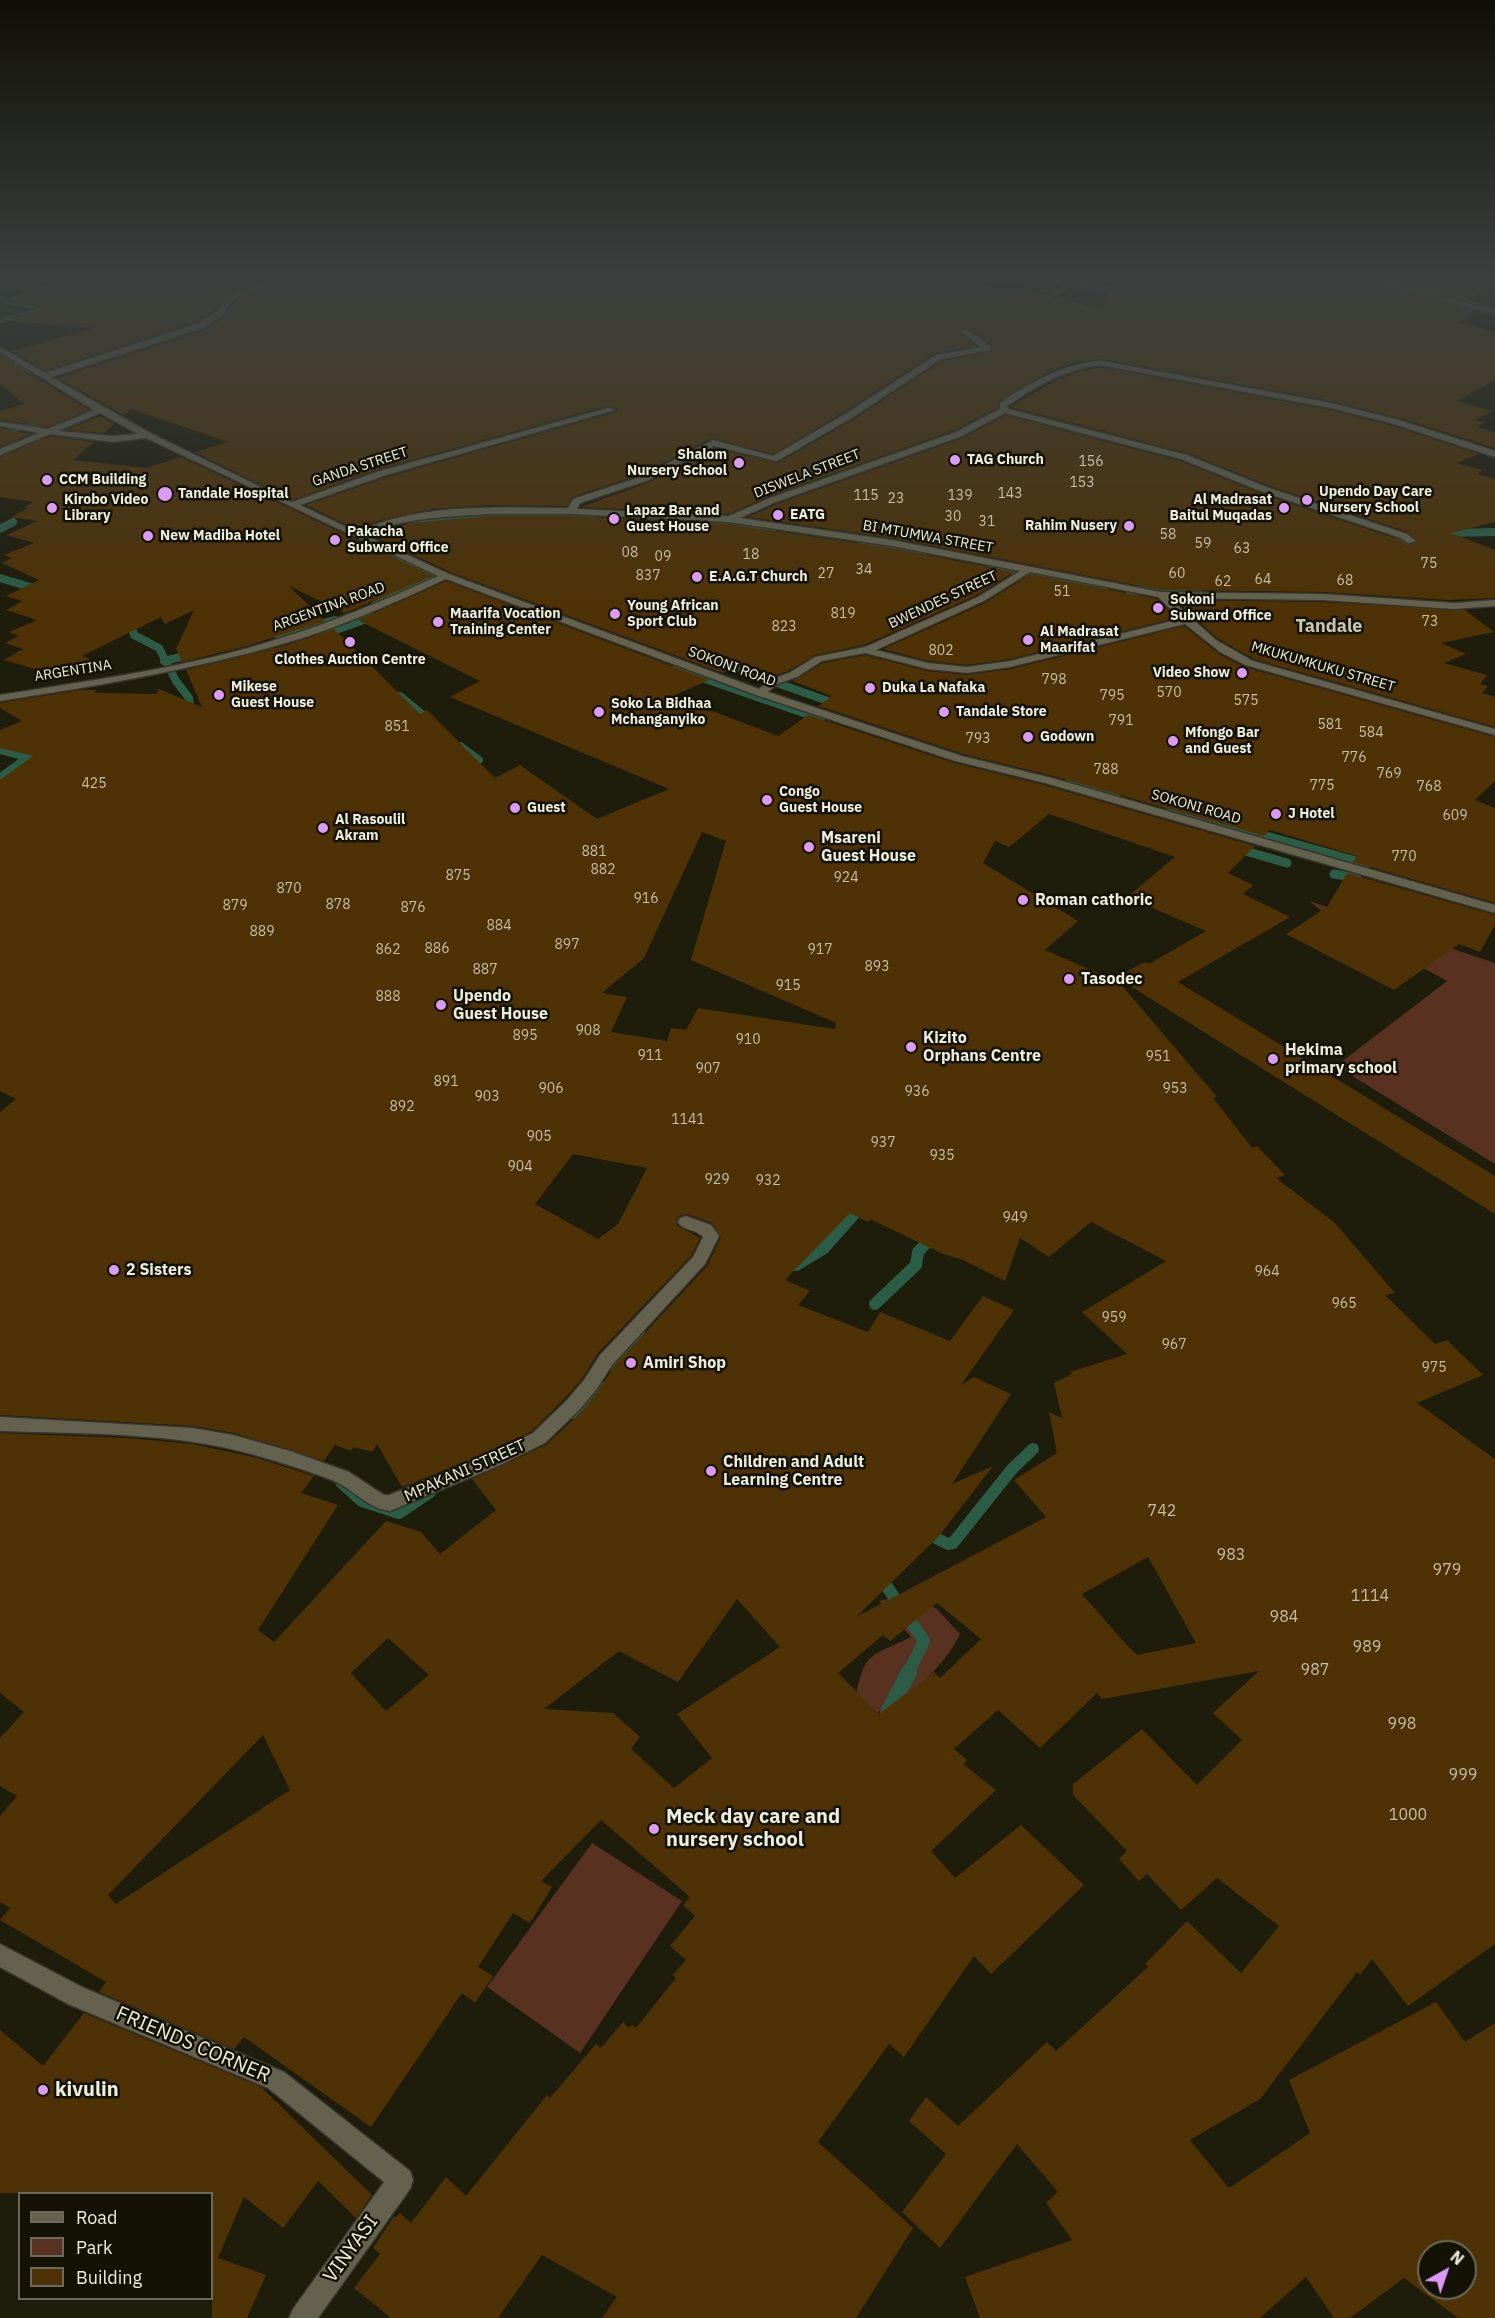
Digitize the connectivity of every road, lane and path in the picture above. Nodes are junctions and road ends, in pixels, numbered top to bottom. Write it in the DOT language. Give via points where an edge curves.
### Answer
graph roads {
  1 [pos="61,386"];
  2 [pos="894,386"];
  3 [pos="1031,386"];
  4 [pos="1229,386"];
  5 [pos="100,410"];
  6 [pos="611,410"];
  7 [pos="1004,410"];
  8 [pos="0,424"];
  9 [pos="50,432"];
  10 [pos="147,435"];
  11 [pos="0,452"];
  12 [pos="1495,454"];
  13 [pos="292,505"];
  14 [pos="571,511"];
  15 [pos="728,519"];
  16 [pos="357,535"];
  17 [pos="1411,541"];
  18 [pos="1028,569"];
  19 [pos="446,576"];
  20 [pos="1161,595"];
  21 [pos="1495,603"];
  22 [pos="1186,621"];
  23 [pos="867,650"];
  24 [pos="150,674"];
  25 [pos="760,693"];
  26 [pos="0,698"];
  27 [pos="1495,732"];
  28 [pos="1495,909"];
  29 [pos="686,1222"];
  30 [pos="0,1424"];
  31 [pos="0,1955"];
  32 [pos="401,2180"];
  33 [pos="302,2318"];
  1 -- 5 [label="street, SOKONI ROAD"];
  2 -- 14 [label="street" via="774,459 713,443 646,478 576,501"];
  3 -- 7 [label="street, DISWELA STREET" via="1003,405"];
  4 -- 12 [label="street, DISWELA STREET" via="1362,413"];
  5 -- 9 [label="street"];
  5 -- 10 [label="street, SOKONI ROAD"];
  6 -- 13 [label="street, GANDA STREET" via="383,473"];
  7 -- 15 [label="street, DISWELA STREET" via="959,434"];
  7 -- 17 [label="street" via="1184,457"];
  8 -- 9 [label="street"];
  9 -- 10 [label="street" via="113,439"];
  9 -- 11 [label="street"];
  10 -- 13 [label="street, SOKONI ROAD"];
  13 -- 16 [label="street, SOKONI ROAD"];
  14 -- 15 [label="street, BI MTUMWA STREET"];
  14 -- 16 [label="street, BI MTUMWA STREET" via="420,516"];
  15 -- 18 [label="street, BI MTUMWA STREET" via="832,533"];
  16 -- 19 [label="street, SOKONI ROAD"];
  18 -- 20 [label="street, BI MTUMWA STREET"];
  18 -- 23 [label="street, BWENDES STREET" via="987,596"];
  19 -- 24 [label="street, ARGENTINA ROAD" via="332,625"];
  19 -- 25 [label="street, SOKONI ROAD"];
  20 -- 21 [label="street, BI MTUMWA STREET" via="1323,597 1454,606"];
  20 -- 22 [label="street, MKUKUMKUKU STREET"];
  22 -- 23 [label="street" via="1010,664 967,670 928,666"];
  22 -- 27 [label="street, MKUKUMKUKU STREET" via="1219,647 1249,663"];
  23 -- 25 [label="street" via="819,659 773,682"];
  24 -- 26 [label="street, ARGENTINA"];
  25 -- 28 [label="street, SOKONI ROAD" via="959,759 1048,780"];
  29 -- 30 [label="street, MPAKANI STREET" via="705,1229 711,1236 699,1260 539,1438 390,1503 380,1502 343,1477 233,1442 102,1428"];
  31 -- 32 [label="street, FRIENDS CORNER" via="76,1996 276,2080"];
  32 -- 33 [label="street, VINYASI"];
}
